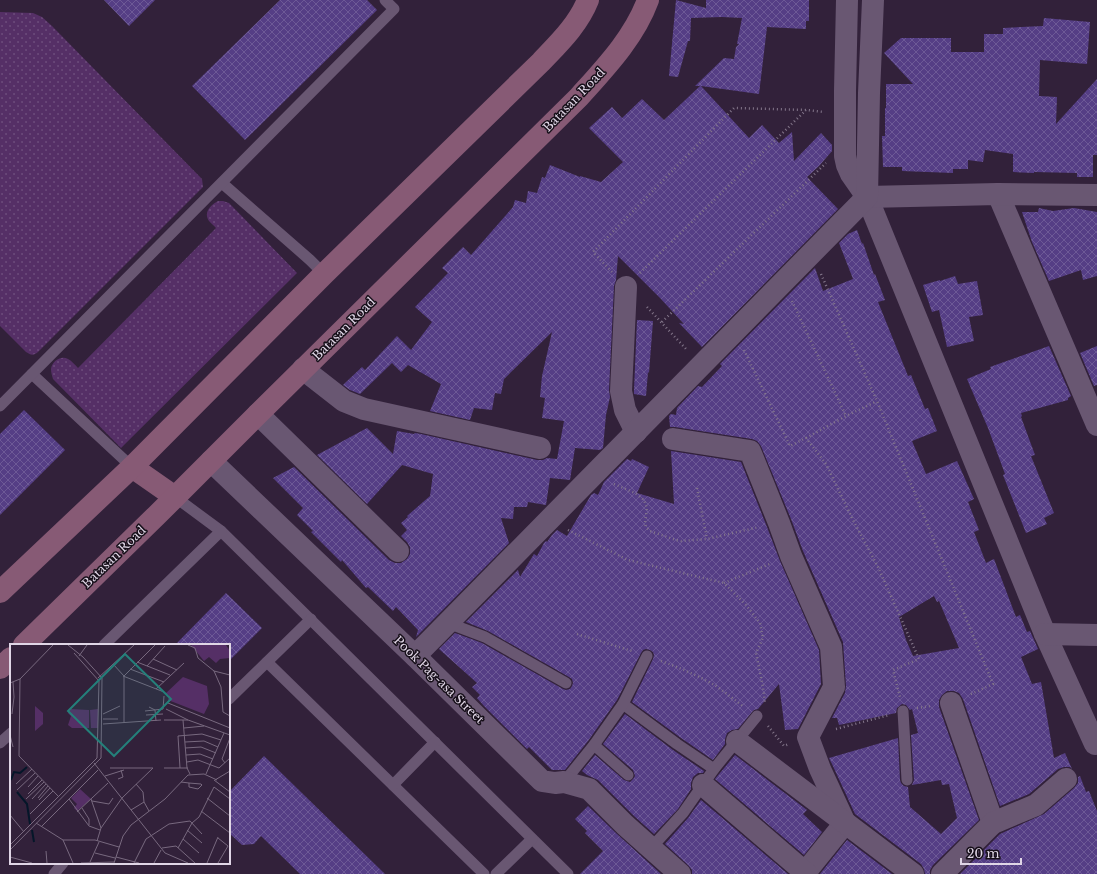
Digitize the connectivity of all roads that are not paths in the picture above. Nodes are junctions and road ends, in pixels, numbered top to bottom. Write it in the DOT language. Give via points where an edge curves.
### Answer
graph roads {
  1 [pos="385,0"];
  2 [pos="588,0"];
  3 [pos="648,0"];
  4 [pos="847,0"];
  5 [pos="873,0"];
  6 [pos="845,91"];
  7 [pos="869,93"];
  8 [pos="222,183"];
  9 [pos="998,194"];
  10 [pos="1097,195"];
  11 [pos="867,197"];
  12 [pos="324,274"];
  13 [pos="626,287"];
  14 [pos="303,369"];
  15 [pos="32,374"];
  16 [pos="0,406"];
  17 [pos="258,414"];
  18 [pos="1097,425"];
  19 [pos="636,432"];
  20 [pos="673,439"];
  21 [pos="540,448"];
  22 [pos="211,461"];
  23 [pos="132,467"];
  24 [pos="175,497"];
  25 [pos="221,531"];
  26 [pos="398,551"];
  27 [pos="0,592"];
  28 [pos="311,619"];
  29 [pos="448,623"];
  30 [pos="1045,634"];
  31 [pos="1097,635"];
  32 [pos="25,644"];
  33 [pos="105,644"];
  34 [pos="415,656"];
  35 [pos="647,656"];
  36 [pos="10,659"];
  37 [pos="267,662"];
  38 [pos="0,668"];
  39 [pos="566,683"];
  40 [pos="230,698"];
  41 [pos="951,703"];
  42 [pos="624,704"];
  43 [pos="903,711"];
  44 [pos="762,713"];
  45 [pos="10,734"];
  46 [pos="737,741"];
  47 [pos="434,742"];
  48 [pos="0,743"];
  49 [pos="594,744"];
  50 [pos="1096,747"];
  51 [pos="628,775"];
  52 [pos="708,777"];
  53 [pos="1066,779"];
  54 [pos="908,780"];
  55 [pos="564,782"];
  56 [pos="394,785"];
  57 [pos="845,823"];
  58 [pos="992,823"];
  59 [pos="532,838"];
  60 [pos="650,848"];
  61 [pos="62,864"];
  62 [pos="54,874"];
  63 [pos="484,874"];
  64 [pos="496,874"];
  65 [pos="568,874"];
  66 [pos="680,874"];
  67 [pos="805,874"];
  68 [pos="913,874"];
  69 [pos="942,874"];
  1 -- 8 [label="lane" via="394,9"];
  2 -- 12 [label="main road" via="572,28 541,62"];
  3 -- 14 [label="main road, Batasan Road" via="628,38 579,97"];
  4 -- 6 [label="street"];
  5 -- 7 [label="street"];
  6 -- 7 [label="street"];
  6 -- 11 [label="street" via="844,144 847,165"];
  7 -- 11 [label="street"];
  8 -- 12 [label="lane"];
  8 -- 15 [label="lane"];
  9 -- 10 [label="street"];
  9 -- 11 [label="street"];
  9 -- 18 [label="street"];
  11 -- 19 [label="street"];
  11 -- 30 [label="street"];
  12 -- 23 [label="main road"];
  13 -- 19 [label="street" via="621,391 625,410"];
  14 -- 17 [label="main road, Batasan Road"];
  14 -- 21 [label="street" via="344,401 364,409"];
  15 -- 16 [label="lane"];
  15 -- 23 [label="lane"];
  17 -- 22 [label="main road, Batasan Road"];
  17 -- 26 [label="street"];
  19 -- 29 [label="street"];
  20 -- 57 [label="street" via="750,451 791,556 831,648 834,687 808,737"];
  22 -- 24 [label="main road, Batasan Road"];
  22 -- 34 [label="street, Pook Pag-asa Street"];
  23 -- 24 [label="main road"];
  23 -- 27 [label="main road"];
  24 -- 25 [label="lane"];
  24 -- 32 [label="main road, Batasan Road"];
  25 -- 28 [label="lane"];
  25 -- 33 [label="lane"];
  28 -- 37 [label="lane"];
  28 -- 47 [label="lane"];
  29 -- 34 [label="street"];
  29 -- 39 [label="lane" via="485,637"];
  30 -- 31 [label="street"];
  30 -- 50 [label="street"];
  34 -- 55 [label="street, Pook Pag-asa Street" via="542,781"];
  35 -- 42 [label="lane"];
  36 -- 38 [label="main road"];
  37 -- 40 [label="lane"];
  37 -- 56 [label="lane"];
  41 -- 58 [label="street"];
  42 -- 49 [label="lane"];
  42 -- 52 [label="lane" via="677,744"];
  43 -- 54 [label="lane"];
  44 -- 46 [label="lane"];
  45 -- 48 [label="lane"];
  46 -- 52 [label="lane"];
  46 -- 57 [label="street"];
  47 -- 56 [label="lane"];
  47 -- 59 [label="lane"];
  49 -- 51 [label="lane"];
  49 -- 55 [label="lane"];
  52 -- 60 [label="lane" via="683,813"];
  52 -- 67 [label="street"];
  53 -- 58 [label="street" via="1036,805"];
  55 -- 60 [label="street, Pook Pag-asa Street" via="588,788"];
  56 -- 63 [label="lane"];
  57 -- 67 [label="street"];
  57 -- 68 [label="street"];
  58 -- 69 [label="street"];
  59 -- 64 [label="lane"];
  59 -- 65 [label="lane"];
  60 -- 66 [label="street, Pook Pag-asa Street"];
  61 -- 62 [label="lane"];
}
